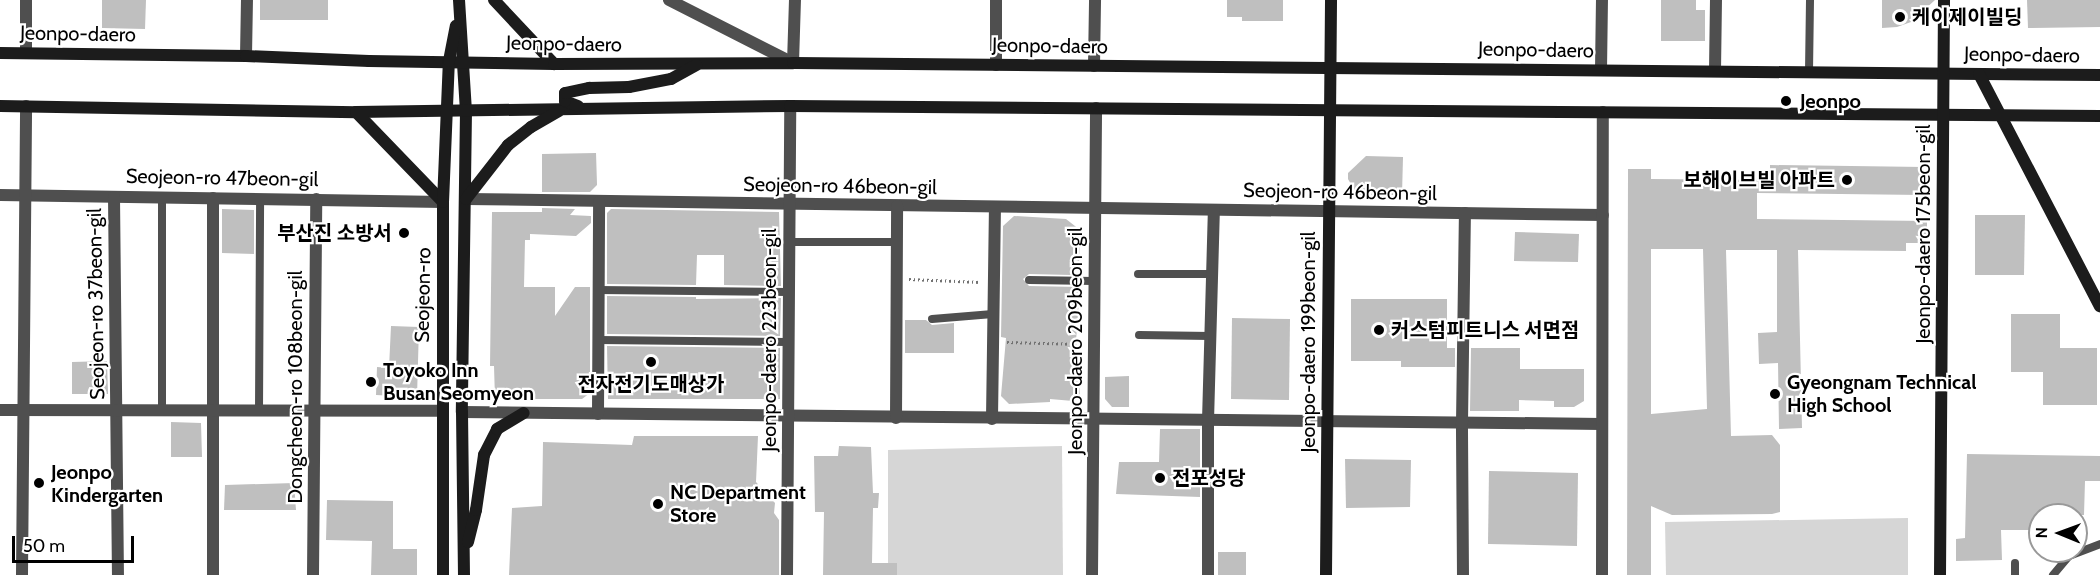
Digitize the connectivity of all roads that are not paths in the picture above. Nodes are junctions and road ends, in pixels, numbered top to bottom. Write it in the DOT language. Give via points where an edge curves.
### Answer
graph roads {
  1 [pos="26,0"];
  2 [pos="247,0"];
  3 [pos="459,0"];
  4 [pos="494,0"];
  5 [pos="669,0"];
  6 [pos="795,0"];
  7 [pos="996,0"];
  8 [pos="1095,0"];
  9 [pos="1331,0"];
  10 [pos="1602,0"];
  11 [pos="1716,0"];
  12 [pos="1810,0"];
  13 [pos="1944,0"];
  14 [pos="459,16"];
  15 [pos="0,53"];
  16 [pos="26,53"];
  17 [pos="246,56"];
  18 [pos="449,61"];
  19 [pos="464,61"];
  20 [pos="793,63"];
  21 [pos="554,64"];
  22 [pos="697,64"];
  23 [pos="996,65"];
  24 [pos="1094,66"];
  25 [pos="1330,68"];
  26 [pos="1601,70"];
  27 [pos="1715,72"];
  28 [pos="1809,72"];
  29 [pos="1943,74"];
  30 [pos="1979,74"];
  31 [pos="2100,75"];
  32 [pos="0,106"];
  33 [pos="26,106"];
  34 [pos="790,106"];
  35 [pos="1096,108"];
  36 [pos="563,109"];
  37 [pos="585,109"];
  38 [pos="1329,110"];
  39 [pos="446,111"];
  40 [pos="466,111"];
  41 [pos="356,112"];
  42 [pos="1603,112"];
  43 [pos="1943,115"];
  44 [pos="2000,115"];
  45 [pos="2100,116"];
  46 [pos="0,195"];
  47 [pos="25,196"];
  48 [pos="114,196"];
  49 [pos="162,197"];
  50 [pos="213,198"];
  51 [pos="260,198"];
  52 [pos="316,198"];
  53 [pos="465,199"];
  54 [pos="444,202"];
  55 [pos="599,202"];
  56 [pos="789,204"];
  57 [pos="897,206"];
  58 [pos="995,207"];
  59 [pos="1095,208"];
  60 [pos="1214,210"];
  61 [pos="1329,211"];
  62 [pos="1465,213"];
  63 [pos="1603,215"];
  64 [pos="789,242"];
  65 [pos="897,242"];
  66 [pos="1138,274"];
  67 [pos="1212,274"];
  68 [pos="1029,280"];
  69 [pos="1094,281"];
  70 [pos="598,290"];
  71 [pos="789,291"];
  72 [pos="2100,306"];
  73 [pos="993,314"];
  74 [pos="932,319"];
  75 [pos="1139,335"];
  76 [pos="1210,336"];
  77 [pos="598,340"];
  78 [pos="788,342"];
  79 [pos="0,410"];
  80 [pos="23,410"];
  81 [pos="116,411"];
  82 [pos="162,411"];
  83 [pos="213,411"];
  84 [pos="259,411"];
  85 [pos="441,411"];
  86 [pos="315,412"];
  87 [pos="462,412"];
  88 [pos="524,413"];
  89 [pos="598,414"];
  90 [pos="788,418"];
  91 [pos="896,418"];
  92 [pos="992,419"];
  93 [pos="1094,420"];
  94 [pos="1208,421"];
  95 [pos="1327,422"];
  96 [pos="1461,423"];
  97 [pos="1602,424"];
  98 [pos="2100,544"];
  99 [pos="464,554"];
  100 [pos="2015,563"];
  101 [pos="22,575"];
  102 [pos="118,575"];
  103 [pos="213,575"];
  104 [pos="313,575"];
  105 [pos="442,575"];
  106 [pos="464,575"];
  107 [pos="788,575"];
  108 [pos="1092,575"];
  109 [pos="1208,575"];
  110 [pos="1326,575"];
  111 [pos="1462,575"];
  112 [pos="1602,575"];
  113 [pos="1940,575"];
  114 [pos="2015,575"];
  115 [pos="2053,575"];
  1 -- 16 [label="street"];
  2 -- 17 [label="street"];
  3 -- 14 [label="main road, Seojeon-ro"];
  4 -- 21 [label="main road"];
  5 -- 20 [label="street"];
  6 -- 20 [label="street"];
  7 -- 23 [label="street"];
  8 -- 24 [label="street"];
  9 -- 25 [label="main road, Jeonpo-daero 199beon-gil"];
  10 -- 26 [label="street"];
  11 -- 27 [label="street"];
  12 -- 28 [label="lane"];
  13 -- 29 [label="main road, Jeonpo-daero 175beon-gil"];
  14 -- 18 [label="main road, Seojeon-ro"];
  14 -- 19 [label="main road, Seojeon-ro"];
  15 -- 16 [label="main road, Jeonpo-daero"];
  16 -- 17 [label="main road, Jeonpo-daero"];
  17 -- 18 [label="main road, Jeonpo-daero"];
  18 -- 19 [label="main road, Jeonpo-daero"];
  18 -- 39 [label="main road, Seojeon-ro"];
  19 -- 21 [label="main road, Jeonpo-daero"];
  19 -- 40 [label="main road, Seojeon-ro"];
  20 -- 22 [label="main road, Jeonpo-daero"];
  20 -- 23 [label="main road, Jeonpo-daero"];
  21 -- 22 [label="main road, Jeonpo-daero"];
  22 -- 37 [label="main road" via="671,79 565,93 564,101"];
  23 -- 24 [label="main road, Jeonpo-daero"];
  24 -- 25 [label="main road, Jeonpo-daero"];
  25 -- 26 [label="main road, Jeonpo-daero"];
  25 -- 38 [label="main road, Jeonpo-daero 199beon-gil"];
  26 -- 27 [label="main road, Jeonpo-daero"];
  27 -- 28 [label="main road, Jeonpo-daero"];
  28 -- 29 [label="main road, Jeonpo-daero"];
  29 -- 30 [label="main road, Jeonpo-daero"];
  29 -- 43 [label="main road, Jeonpo-daero 175beon-gil"];
  30 -- 31 [label="main road, Jeonpo-daero"];
  30 -- 44 [label="main road"];
  32 -- 33 [label="main road"];
  33 -- 41 [label="main road"];
  33 -- 47 [label="street"];
  34 -- 35 [label="main road"];
  34 -- 37 [label="main road"];
  34 -- 56 [label="street, Jeonpo-daero 223beon-gil"];
  35 -- 38 [label="main road"];
  35 -- 59 [label="street, Jeonpo-daero 209beon-gil"];
  36 -- 37 [label="main road"];
  36 -- 40 [label="main road"];
  36 -- 53 [label="main road" via="508,145"];
  38 -- 42 [label="main road"];
  38 -- 61 [label="main road, Jeonpo-daero 199beon-gil"];
  39 -- 40 [label="main road"];
  39 -- 41 [label="main road"];
  39 -- 54 [label="main road, Seojeon-ro"];
  40 -- 53 [label="main road, Seojeon-ro"];
  41 -- 54 [label="main road"];
  42 -- 43 [label="main road"];
  42 -- 63 [label="street"];
  43 -- 44 [label="main road"];
  43 -- 113 [label="main road, Jeonpo-daero 175beon-gil"];
  44 -- 45 [label="main road"];
  44 -- 72 [label="main road"];
  46 -- 47 [label="street, Seojeon-ro 47beon-gil"];
  47 -- 48 [label="street, Seojeon-ro 47beon-gil"];
  47 -- 80 [label="street"];
  48 -- 49 [label="street, Seojeon-ro 47beon-gil"];
  48 -- 81 [label="street, Seojeon-ro 37beon-gil"];
  49 -- 50 [label="street, Seojeon-ro 47beon-gil"];
  49 -- 82 [label="lane"];
  50 -- 51 [label="street, Seojeon-ro 47beon-gil"];
  50 -- 83 [label="street"];
  51 -- 52 [label="street, Seojeon-ro 47beon-gil"];
  51 -- 84 [label="lane"];
  52 -- 54 [label="street, Seojeon-ro 47beon-gil"];
  52 -- 86 [label="street, Dongcheon-ro 108beon-gil"];
  53 -- 55 [label="street, Seojeon-ro 46beon-gil"];
  53 -- 87 [label="main road, Seojeon-ro"];
  54 -- 85 [label="main road, Seojeon-ro"];
  55 -- 56 [label="street, Seojeon-ro 46beon-gil"];
  55 -- 70 [label="street"];
  56 -- 57 [label="street, Seojeon-ro 46beon-gil"];
  56 -- 64 [label="street, Jeonpo-daero 223beon-gil"];
  57 -- 58 [label="street, Seojeon-ro 46beon-gil"];
  57 -- 65 [label="street"];
  58 -- 59 [label="street, Seojeon-ro 46beon-gil"];
  58 -- 73 [label="street"];
  59 -- 60 [label="street, Seojeon-ro 46beon-gil"];
  59 -- 69 [label="street, Jeonpo-daero 209beon-gil"];
  60 -- 61 [label="street, Seojeon-ro 46beon-gil"];
  60 -- 67 [label="street"];
  61 -- 62 [label="street, Seojeon-ro 46beon-gil"];
  61 -- 95 [label="main road, Jeonpo-daero 199beon-gil"];
  62 -- 63 [label="street, Seojeon-ro 46beon-gil"];
  62 -- 96 [label="street"];
  63 -- 97 [label="street"];
  64 -- 65 [label="lane"];
  64 -- 71 [label="street, Jeonpo-daero 223beon-gil"];
  65 -- 91 [label="street"];
  66 -- 67 [label="lane"];
  67 -- 76 [label="street"];
  68 -- 69 [label="lane"];
  69 -- 93 [label="street, Jeonpo-daero 209beon-gil"];
  70 -- 71 [label="lane"];
  70 -- 77 [label="street"];
  71 -- 78 [label="street, Jeonpo-daero 223beon-gil"];
  73 -- 74 [label="lane"];
  73 -- 92 [label="street"];
  75 -- 76 [label="lane"];
  76 -- 94 [label="street"];
  77 -- 78 [label="lane"];
  77 -- 89 [label="street"];
  78 -- 90 [label="street, Jeonpo-daero 223beon-gil"];
  79 -- 80 [label="street, Seojeon-ro 37beon-gil"];
  80 -- 81 [label="street, Seojeon-ro 37beon-gil"];
  80 -- 101 [label="street"];
  81 -- 82 [label="street, Seojeon-ro 37beon-gil"];
  81 -- 102 [label="street, Seojeon-ro 37beon-gil"];
  82 -- 83 [label="street, Seojeon-ro 37beon-gil"];
  83 -- 84 [label="street, Seojeon-ro 37beon-gil"];
  83 -- 103 [label="street"];
  84 -- 86 [label="street, Seojeon-ro 37beon-gil"];
  85 -- 86 [label="street, Seojeon-ro 37beon-gil"];
  85 -- 105 [label="main road, Seojeon-ro"];
  86 -- 104 [label="street, Dongcheon-ro 108beon-gil"];
  87 -- 88 [label="street"];
  87 -- 99 [label="main road, Seojeon-ro"];
  88 -- 89 [label="street"];
  88 -- 99 [label="main road" via="497,429 484,455 476,510"];
  89 -- 90 [label="street"];
  90 -- 91 [label="street"];
  90 -- 107 [label="street, Jeonpo-daero 223beon-gil"];
  91 -- 92 [label="street"];
  92 -- 93 [label="street"];
  93 -- 94 [label="street"];
  93 -- 108 [label="street, Jeonpo-daero 209beon-gil"];
  94 -- 95 [label="street"];
  94 -- 109 [label="street"];
  95 -- 96 [label="street"];
  95 -- 110 [label="main road, Jeonpo-daero 199beon-gil"];
  96 -- 97 [label="street"];
  96 -- 111 [label="street"];
  97 -- 112 [label="street"];
  98 -- 115 [label="lane" via="2069,556"];
  99 -- 106 [label="main road, Seojeon-ro"];
  100 -- 114 [label="lane"];
}
